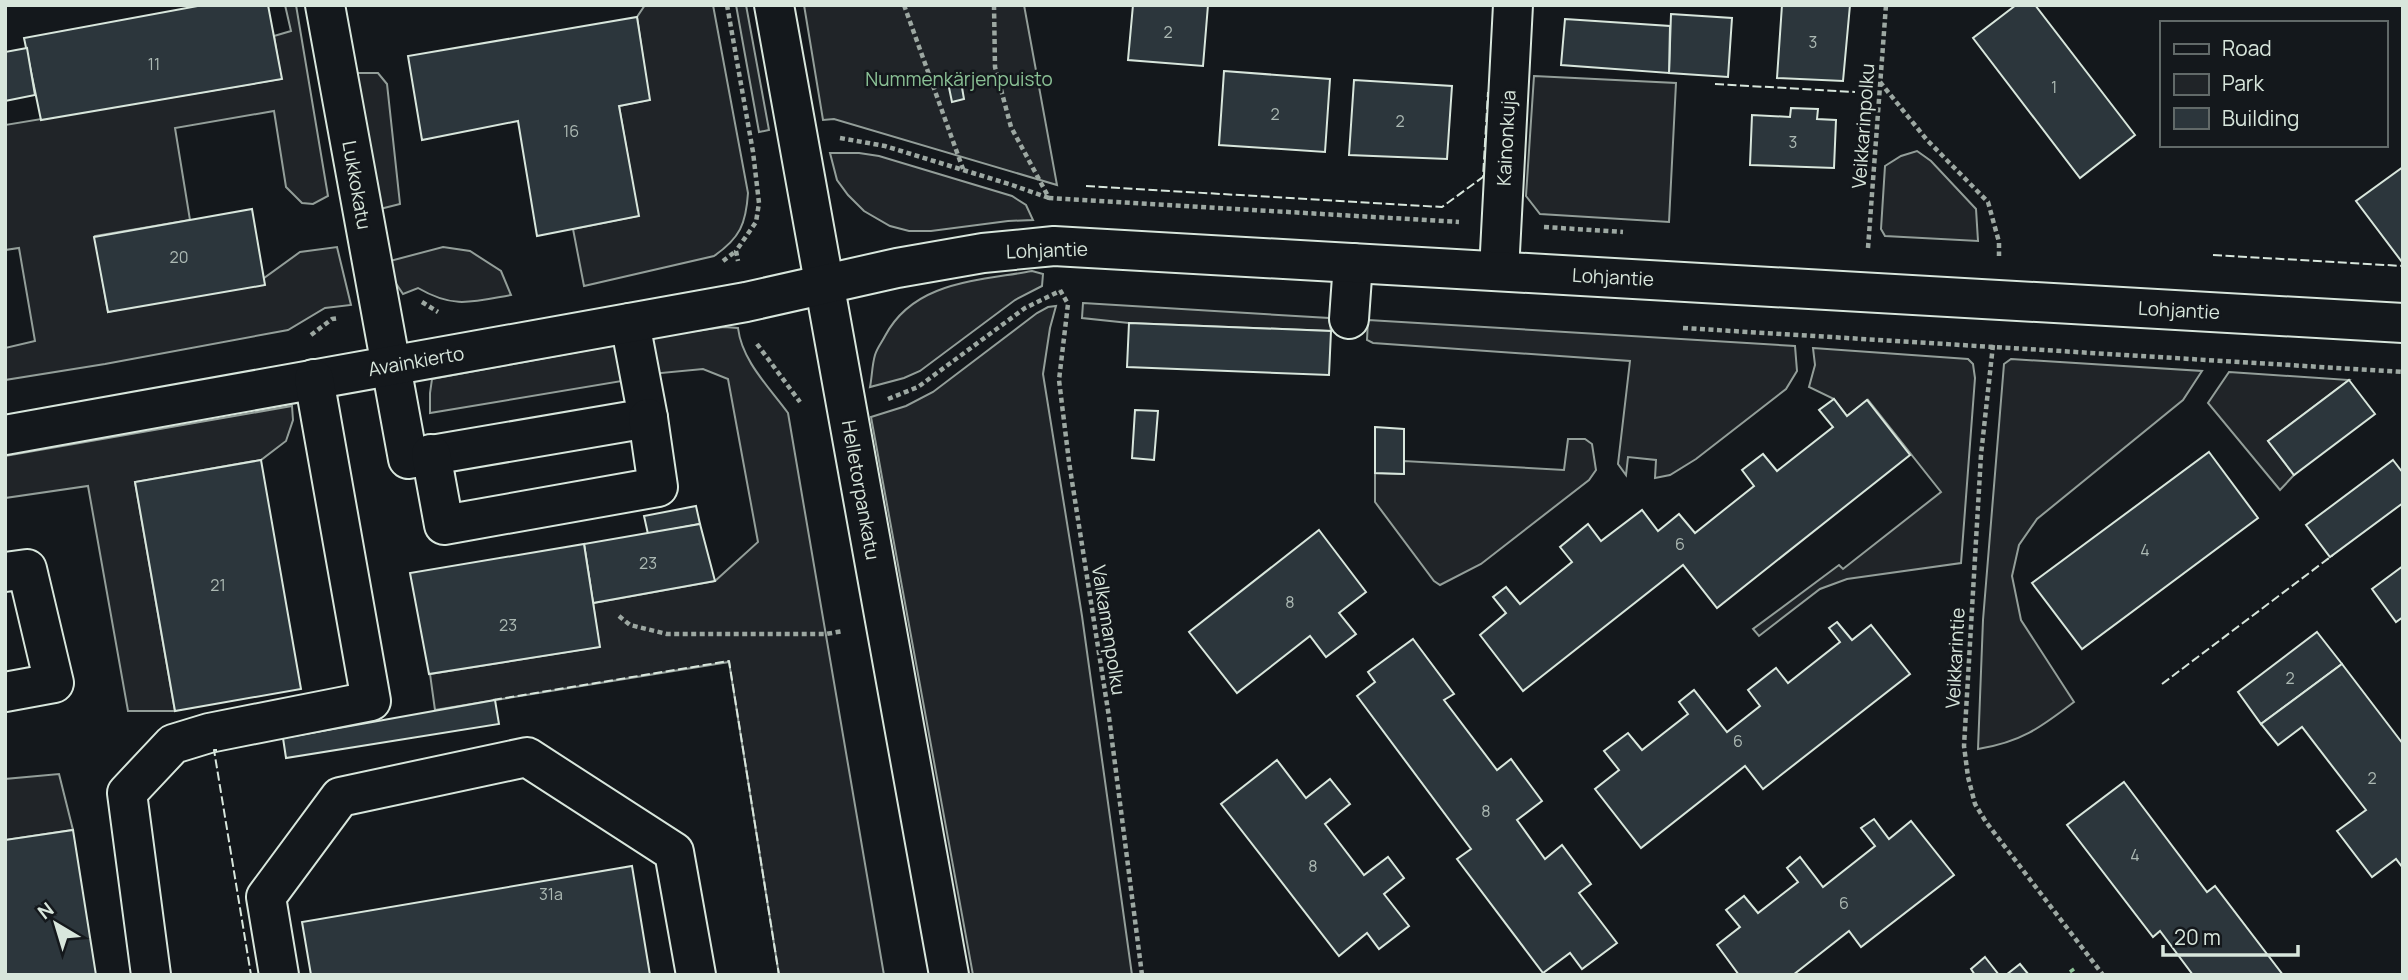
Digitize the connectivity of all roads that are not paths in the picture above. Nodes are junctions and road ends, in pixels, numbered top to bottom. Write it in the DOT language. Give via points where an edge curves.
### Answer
graph roads {
  1 [pos="325,5"];
  2 [pos="774,5"];
  3 [pos="1513,5"];
  4 [pos="1353,263"];
  5 [pos="1499,271"];
  6 [pos="825,284"];
  7 [pos="1349,319"];
  8 [pos="630,323"];
  9 [pos="2403,323"];
  10 [pos="390,365"];
  11 [pos="314,379"];
  12 [pos="648,418"];
  13 [pos="5,435"];
  14 [pos="431,454"];
  15 [pos="5,572"];
  16 [pos="5,692"];
  17 [pos="151,975"];
  18 [pos="279,975"];
  19 [pos="696,975"];
  20 [pos="949,975"];
  1 -- 10 [label="street, Lukkokatu"];
  2 -- 6 [label="street, Helletorpankatu"];
  3 -- 5 [label="street, Kainonkuja"];
  4 -- 5 [label="street, Lohjantie"];
  4 -- 6 [label="street, Lohjantie" via="1054,246 983,253"];
  4 -- 7 [label="street"];
  5 -- 9 [label="street, Lohjantie"];
  6 -- 8 [label="street, Avainkierto"];
  6 -- 20 [label="street, Helletorpankatu"];
  8 -- 10 [label="street, Avainkierto"];
  8 -- 12 [label="street"];
  10 -- 11 [label="street, Avainkierto"];
  10 -- 14 [label="street, Lukkokatu" via="408,459"];
  11 -- 13 [label="street, Avainkierto"];
  11 -- 17 [label="street" via="371,701 173,744 127,793"];
  12 -- 14 [label="street"];
  12 -- 14 [label="street" via="658,487 444,526"];
  15 -- 16 [label="street" via="27,569 54,683"];
  18 -- 19 [label="street" via="266,897 341,797 527,757 674,852"];
}
